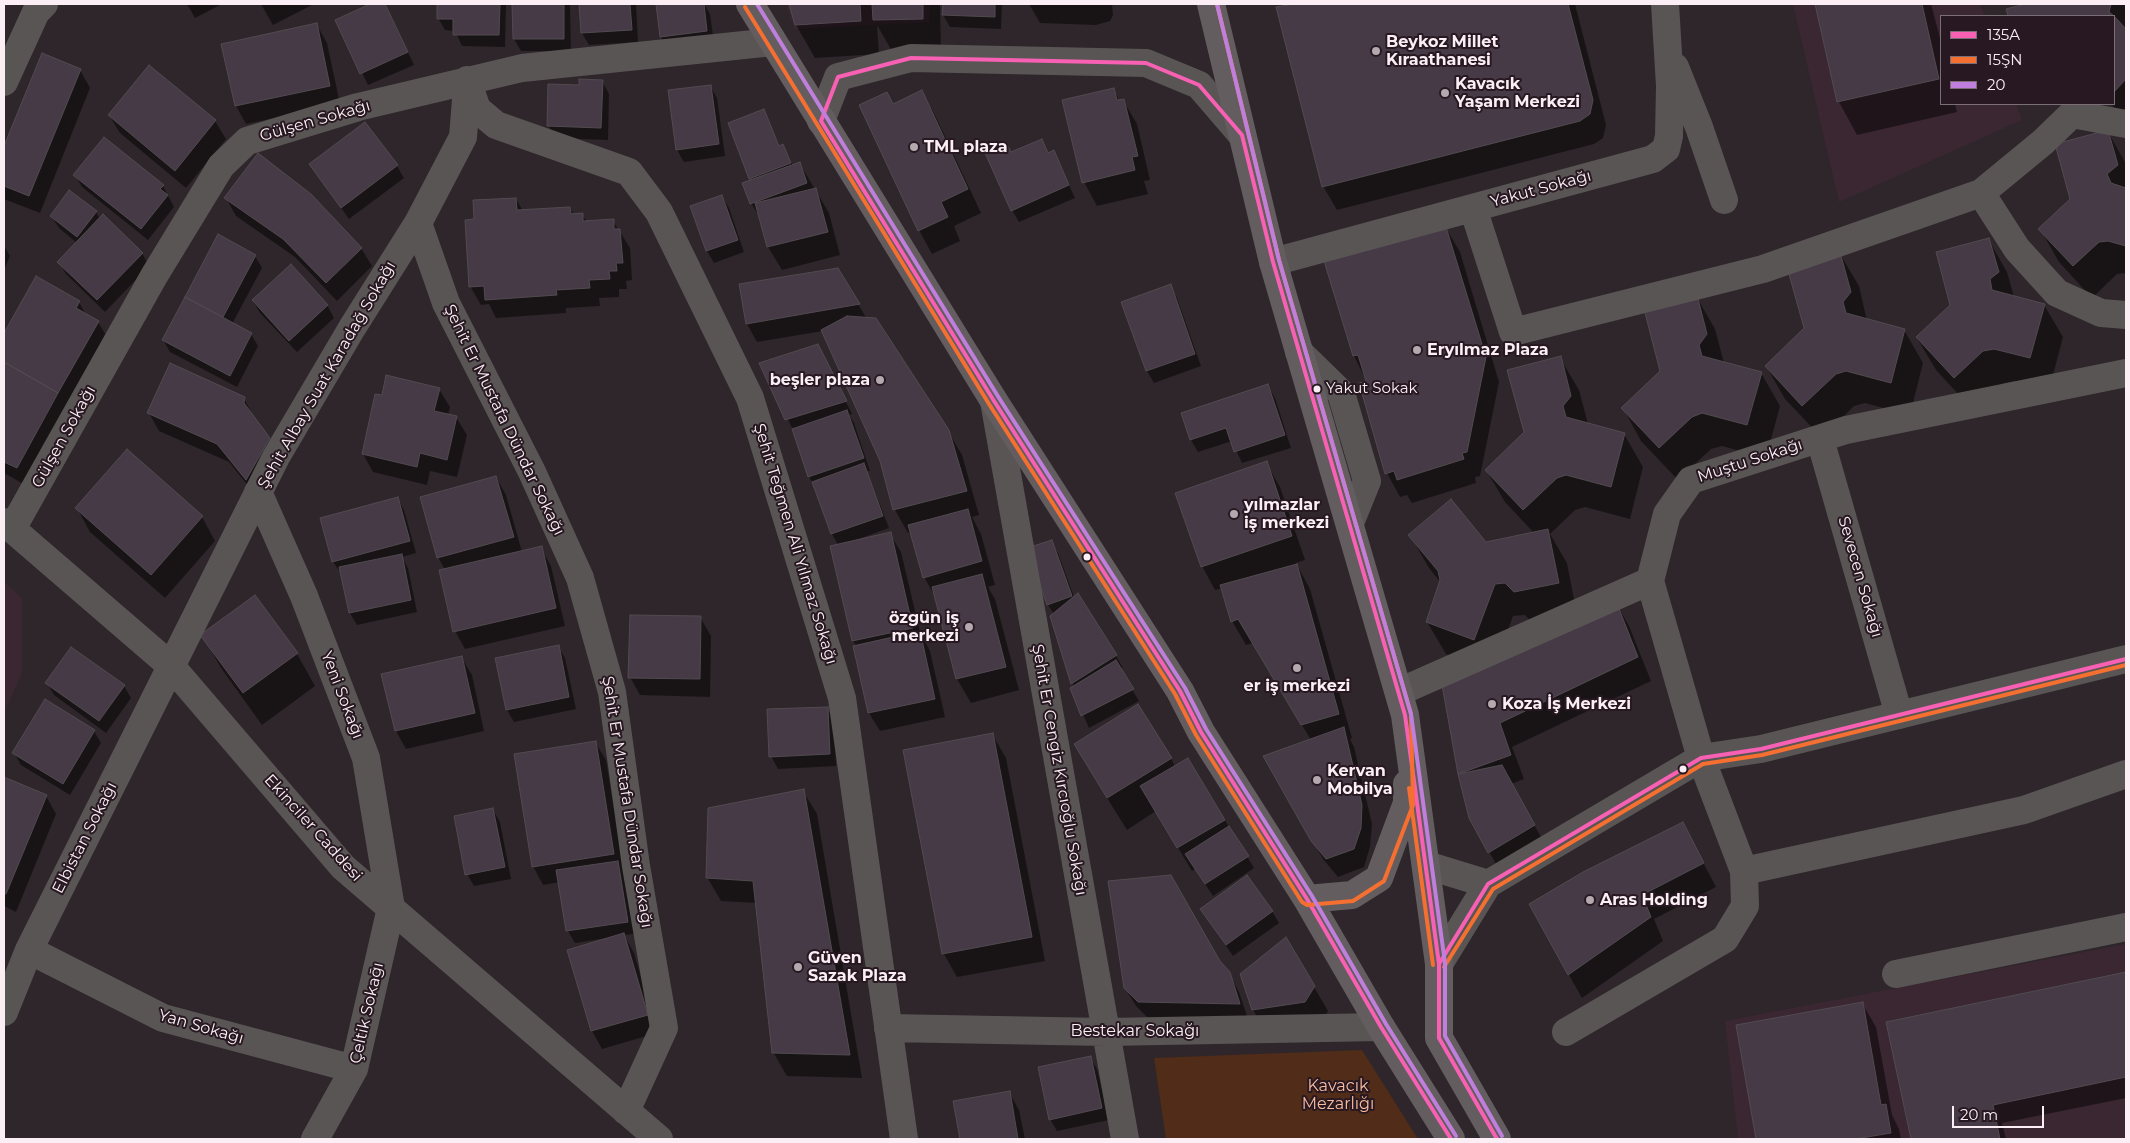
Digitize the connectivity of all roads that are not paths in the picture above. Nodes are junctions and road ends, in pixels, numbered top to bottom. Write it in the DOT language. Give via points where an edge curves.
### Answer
graph roads {
  1 [pos="44,4"];
  2 [pos="750,4"];
  3 [pos="1211,4"];
  4 [pos="1665,4"];
  5 [pos="773,42"];
  6 [pos="1668,50"];
  7 [pos="468,80"];
  8 [pos="4,82"];
  9 [pos="821,122"];
  10 [pos="2126,124"];
  11 [pos="1242,135"];
  12 [pos="1981,194"];
  13 [pos="1724,200"];
  14 [pos="1473,208"];
  15 [pos="418,222"];
  16 [pos="1273,262"];
  17 [pos="2126,315"];
  18 [pos="2126,373"];
  19 [pos="994,401"];
  20 [pos="1820,439"];
  21 [pos="258,492"];
  22 [pos="8,526"];
  23 [pos="1650,581"];
  24 [pos="2126,659"];
  25 [pos="171,666"];
  26 [pos="1402,704"];
  27 [pos="1899,715"];
  28 [pos="1700,758"];
  29 [pos="2126,774"];
  30 [pos="1426,865"];
  31 [pos="1744,871"];
  32 [pos="1488,884"];
  33 [pos="1307,900"];
  34 [pos="391,908"];
  35 [pos="2126,927"];
  36 [pos="29,950"];
  37 [pos="1440,964"];
  38 [pos="1896,974"];
  39 [pos="4,1012"];
  40 [pos="1381,1027"];
  41 [pos="888,1028"];
  42 [pos="1106,1032"];
  43 [pos="1566,1032"];
  44 [pos="354,1068"];
  45 [pos="626,1111"];
  46 [pos="315,1139"];
  47 [pos="659,1139"];
  48 [pos="904,1139"];
  49 [pos="1125,1139"];
  50 [pos="1451,1139"];
  51 [pos="1497,1139"];
  1 -- 8 [label="street" via="36,12"];
  2 -- 5 [label="main road"];
  3 -- 11 [label="main road"];
  4 -- 6 [label="street, Yakut Sokağı"];
  5 -- 7 [label="street, Gülşen Sokağı" via="522,68"];
  5 -- 9 [label="main road"];
  6 -- 13 [label="street"];
  6 -- 14 [label="street, Yakut Sokağı" via="1670,136 1666,149 1653,159"];
  7 -- 15 [label="street, Şehit Albay Suat Karadağ Sokağı" via="463,137"];
  7 -- 22 [label="street, Gülşen Sokağı" via="358,107 247,141 221,166"];
  7 -- 41 [label="street, Şehit Teğmen Ali Yılmaz Sokağı" via="477,109 496,125 629,172 659,212 750,398 842,698"];
  9 -- 11 [label="street" via="838,77 911,58 1137,62 1199,85"];
  9 -- 19 [label="main road"];
  10 -- 12 [label="street" via="2072,114 2044,142"];
  11 -- 16 [label="main road"];
  12 -- 14 [label="street" via="1764,269 1513,332"];
  12 -- 17 [label="street" via="2017,249 2057,293 2101,313"];
  14 -- 16 [label="street, Yakut Sokağı"];
  15 -- 21 [label="street, Şehit Albay Suat Karadağ Sokağı" via="328,368"];
  15 -- 45 [label="street, Şehit Er Mustafa Dündar Sokağı" via="446,303 532,472 580,578 612,692 636,866 664,1028"];
  16 -- 26 [label="main road"];
  18 -- 20 [label="street, Muştu Sokağı" via="1846,430"];
  19 -- 33 [label="main road" via="1180,691 1201,732"];
  19 -- 42 [label="street, Şehit Er Cengiz Kırcıoğlu Sokağı"];
  20 -- 23 [label="street, Muştu Sokağı" via="1691,480 1668,514"];
  20 -- 27 [label="street, Sevecen Sokağı"];
  21 -- 25 [label="street, Şehit Albay Suat Karadağ Sokağı"];
  21 -- 34 [label="street, Yeni Sokağı" via="304,596 366,758"];
  22 -- 25 [label="street, Ekinciler Caddesi"];
  23 -- 26 [label="street"];
  23 -- 28 [label="street"];
  24 -- 27 [label="street"];
  25 -- 34 [label="street, Ekinciler Caddesi" via="344,867"];
  25 -- 36 [label="street, Elbistan Sokağı"];
  26 -- 30 [label="main road"];
  26 -- 33 [label="main road" via="1407,802 1379,878 1352,895"];
  27 -- 28 [label="street" via="1761,749"];
  28 -- 31 [label="street"];
  28 -- 32 [label="street"];
  29 -- 31 [label="street" via="2024,810"];
  30 -- 32 [label="street"];
  30 -- 37 [label="main road"];
  31 -- 43 [label="street" via="1744,906 1725,939"];
  32 -- 37 [label="street"];
  33 -- 40 [label="main road"];
  34 -- 44 [label="street, Çeltik Sokaḡı"];
  34 -- 45 [label="street, Ekinciler Caddesi"];
  35 -- 38 [label="street"];
  36 -- 39 [label="street, Elbistan Sokağı"];
  36 -- 44 [label="street, Yan Sokağı" via="163,1018"];
  37 -- 51 [label="main road" via="1439,1038"];
  40 -- 42 [label="street, Bestekar Sokağı"];
  40 -- 50 [label="main road"];
  41 -- 42 [label="street, Bestekar Sokağı"];
  41 -- 48 [label="street, Şehit Teğmen Ali Yılmaz Sokağı"];
  42 -- 49 [label="street, Şehit Er Cengiz Kırcıoğlu Sokağı"];
  44 -- 46 [label="street, Çeltik Sokaḡı"];
  45 -- 47 [label="street, Ekinciler Caddesi"];
}
